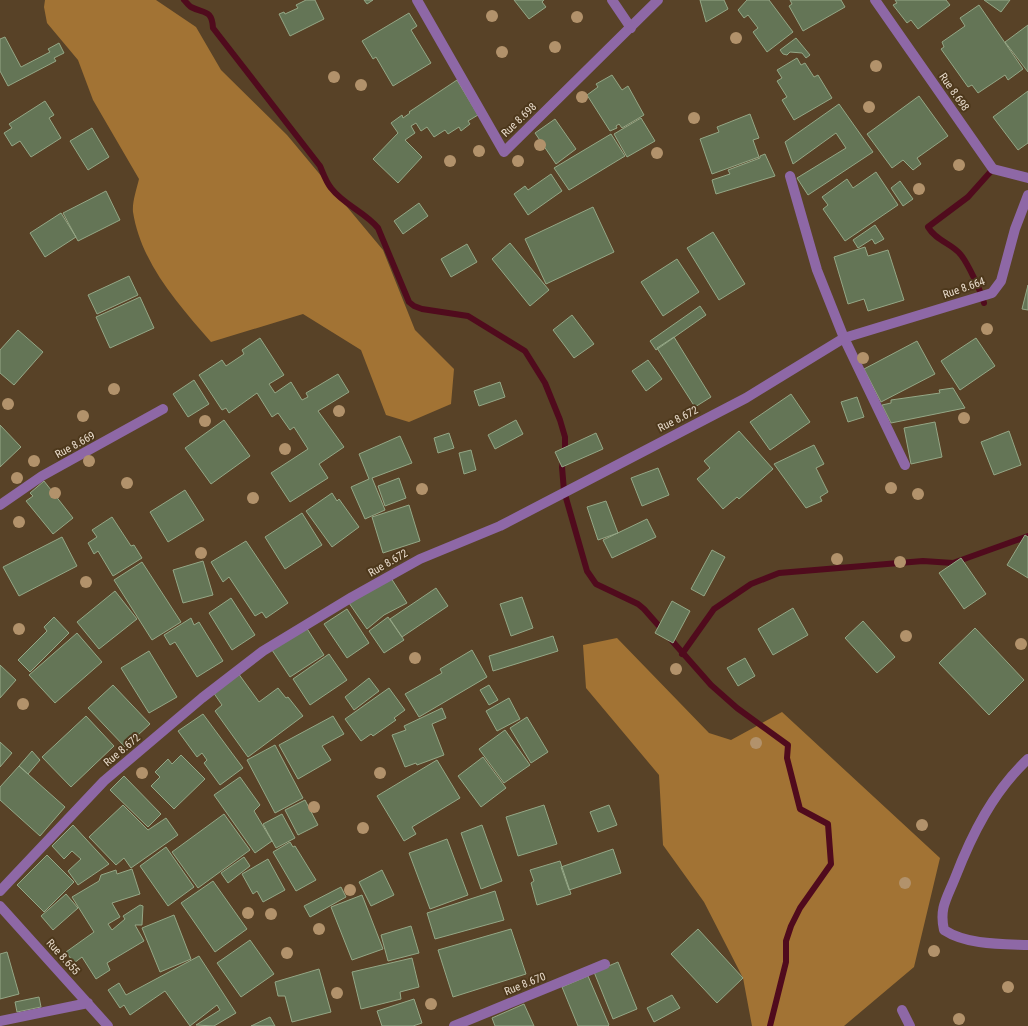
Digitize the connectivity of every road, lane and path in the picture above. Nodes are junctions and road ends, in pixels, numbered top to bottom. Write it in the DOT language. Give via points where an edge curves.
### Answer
graph roads {
  1 [pos="417,0"];
  2 [pos="612,0"];
  3 [pos="658,0"];
  4 [pos="875,0"];
  5 [pos="631,28"];
  6 [pos="790,176"];
  7 [pos="1028,178"];
  8 [pos="1028,194"];
  9 [pos="844,338"];
  10 [pos="164,409"];
  11 [pos="905,466"];
  12 [pos="0,504"];
  13 [pos="1028,759"];
  14 [pos="0,891"];
  15 [pos="0,906"];
  16 [pos="1028,945"];
  17 [pos="605,964"];
  18 [pos="88,1003"];
  19 [pos="902,1010"];
  20 [pos="0,1022"];
  21 [pos="108,1026"];
  22 [pos="454,1026"];
  23 [pos="910,1026"];
  1 -- 5 [label="street, Rue 8.698" via="504,152"];
  2 -- 5 [label="street"];
  3 -- 5 [label="street, Rue 8.698"];
  4 -- 7 [label="street, Rue 8.698" via="993,169"];
  6 -- 9 [label="street" via="817,270"];
  8 -- 9 [label="street, Rue 8.664" via="1015,229 1001,281 992,293"];
  9 -- 11 [label="street"];
  9 -- 14 [label="street, Rue 8.672" via="746,398 500,526 420,558 263,651 202,698 104,781"];
  10 -- 12 [label="street, Rue 8.669" via="42,476"];
  13 -- 16 [label="street" via="989,806 968,846 943,906 941,919 944,930 966,940"];
  15 -- 18 [label="street, Rue 8.655"];
  17 -- 22 [label="street, Rue 8.670"];
  18 -- 20 [label="street"];
  18 -- 21 [label="street, Rue 8.655"];
  19 -- 23 [label="street"];
}
